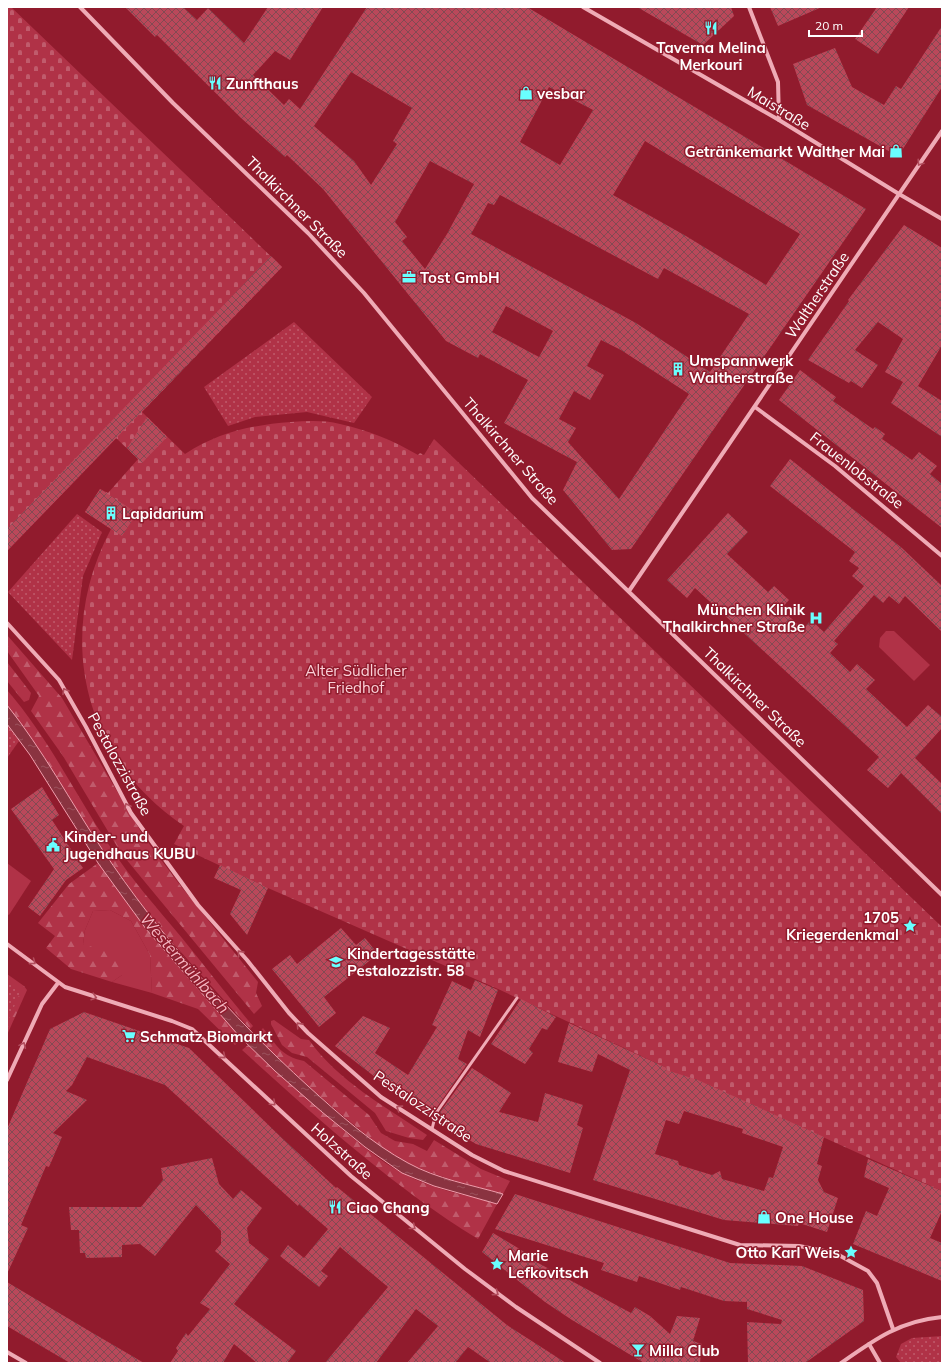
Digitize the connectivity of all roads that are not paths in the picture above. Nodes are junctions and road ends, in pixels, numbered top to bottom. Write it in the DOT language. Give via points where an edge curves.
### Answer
graph roads {
  1 [pos="80,7"];
  2 [pos="583,7"];
  3 [pos="749,7"];
  4 [pos="779,120"];
  5 [pos="942,131"];
  6 [pos="899,194"];
  7 [pos="942,219"];
  8 [pos="755,407"];
  9 [pos="942,556"];
  10 [pos="629,591"];
  11 [pos="7,623"];
  12 [pos="942,895"];
  13 [pos="7,944"];
  14 [pos="58,982"];
  15 [pos="517,998"];
  16 [pos="7,1080"];
  17 [pos="432,1129"];
  18 [pos="942,1317"];
  19 [pos="893,1329"];
  20 [pos="869,1344"];
  21 [pos="7,1352"];
  22 [pos="26,1363"];
  23 [pos="600,1363"];
  24 [pos="841,1363"];
  25 [pos="880,1363"];
  1 -- 10 [label="street, Thalkirchner Straße" via="173,103 308,232 364,293 532,498"];
  2 -- 4 [label="street, Maistraße"];
  3 -- 4 [label="street" via="778,82"];
  4 -- 6 [label="street, Maistraße"];
  5 -- 6 [label="street, Waltherstraße, one-way"];
  6 -- 7 [label="street, Maistraße"];
  6 -- 8 [label="street, Waltherstraße"];
  8 -- 9 [label="street, Frauenlobstraße" via="836,466"];
  8 -- 10 [label="street, Waltherstraße"];
  10 -- 12 [label="street, Thalkirchner Straße"];
  17 -- 11 [label="street, Pestalozzistraße, one-way" via="382,1096 308,1034 198,905 131,813 59,680"];
  13 -- 14 [label="street, Holzstraße, one-way"];
  16 -- 14 [label="street, one-way" via="42,1004"];
  14 -- 23 [label="street, Holzstraße, one-way" via="73,990 192,1029 350,1176 465,1269 516,1307"];
  15 -- 17 [label="lane" via="436,1113"];
  17 -- 19 [label="street, Pestalozzistraße" via="472,1155 504,1171 740,1245 799,1246 835,1253 868,1270 877,1283"];
  18 -- 19 [label="street" via="921,1319"];
  19 -- 20 [label="street"];
  20 -- 24 [label="street"];
  20 -- 25 [label="street"];
  21 -- 22 [label="street"];
}
